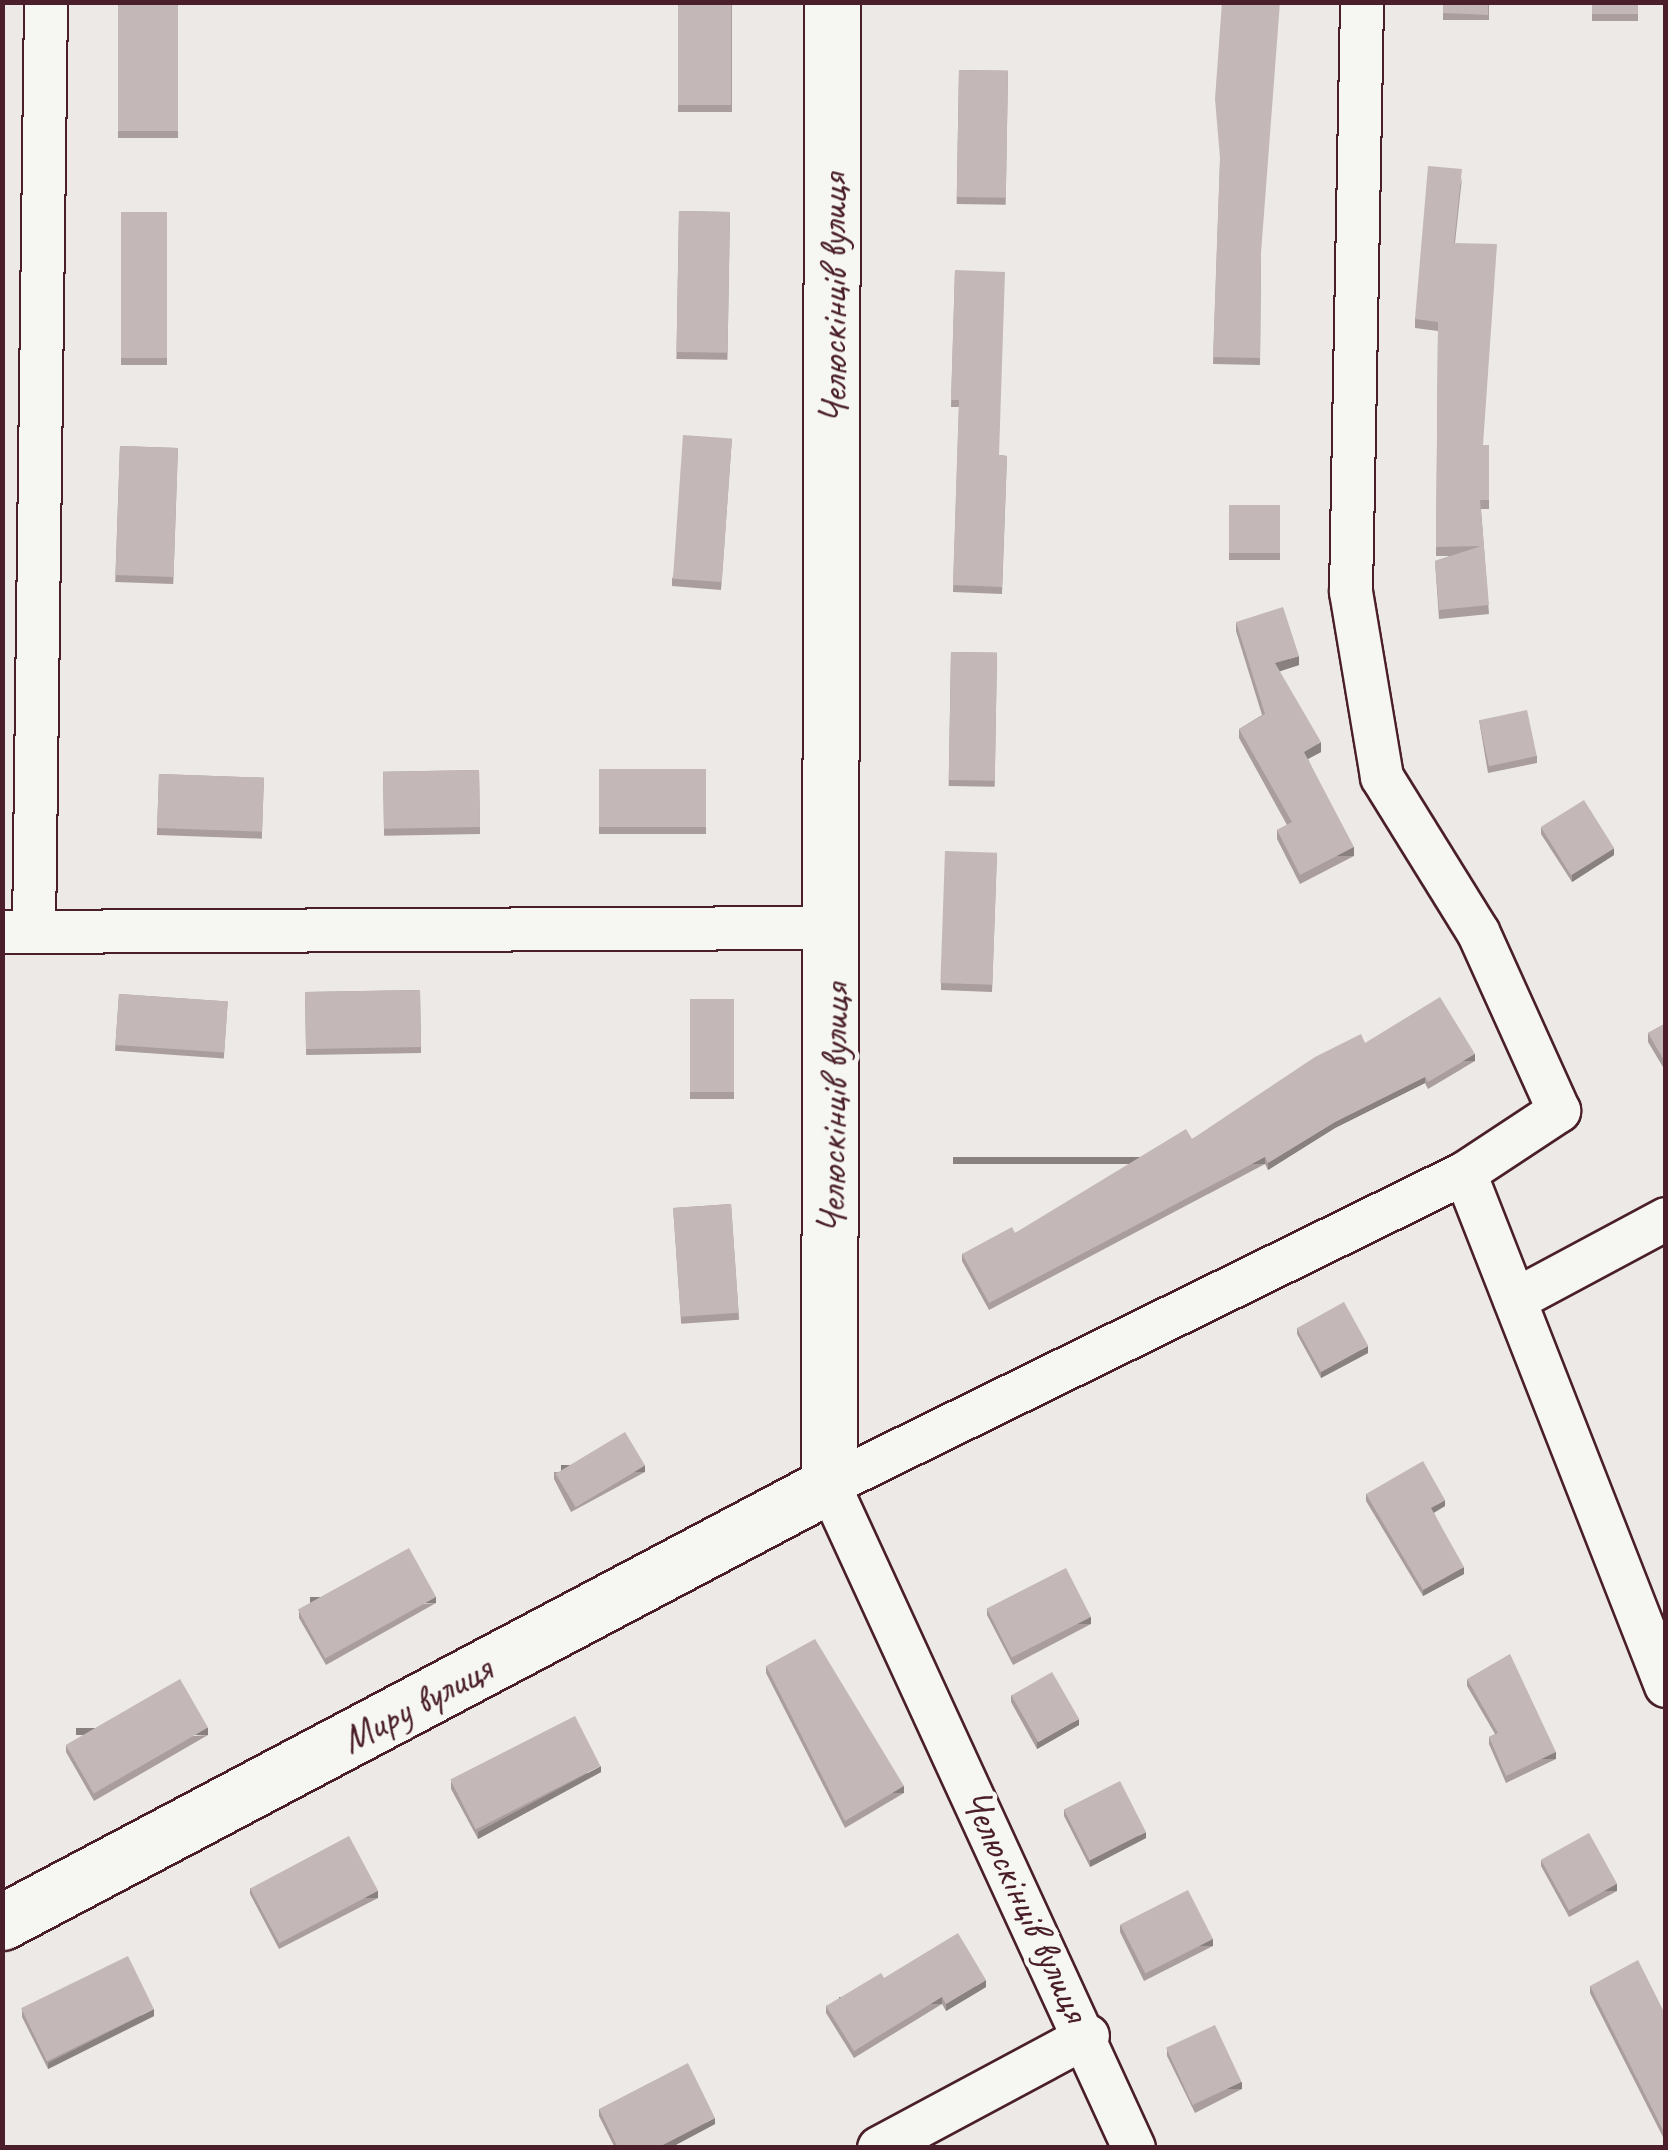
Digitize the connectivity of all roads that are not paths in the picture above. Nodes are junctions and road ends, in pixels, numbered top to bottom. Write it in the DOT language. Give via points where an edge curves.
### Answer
graph roads {
  1 [pos="46,2"];
  2 [pos="832,2"];
  3 [pos="1362,2"];
  4 [pos="835,928"];
  5 [pos="18,932"];
  6 [pos="1465,1173"];
  7 [pos="1666,1220"];
  8 [pos="1515,1300"];
  9 [pos="829,1485"];
  10 [pos="1666,1686"];
  11 [pos="2,1922"];
  12 [pos="1088,2036"];
  13 [pos="879,2148"];
  14 [pos="1134,2148"];
  1 -- 5 [label="street"];
  2 -- 4 [label="main road, Челюскінців вулиця"];
  3 -- 6 [label="street" via="1350,592 1382,778 1478,932 1558,1112"];
  4 -- 5 [label="street"];
  4 -- 9 [label="main road, Челюскінців вулиця"];
  6 -- 8 [label="street"];
  6 -- 9 [label="street"];
  7 -- 8 [label="street"];
  8 -- 10 [label="street"];
  9 -- 11 [label="main road, Миру вулиця"];
  9 -- 12 [label="street, Челюскінців вулиця"];
  12 -- 13 [label="street"];
  12 -- 14 [label="street, Челюскінців вулиця"];
}
